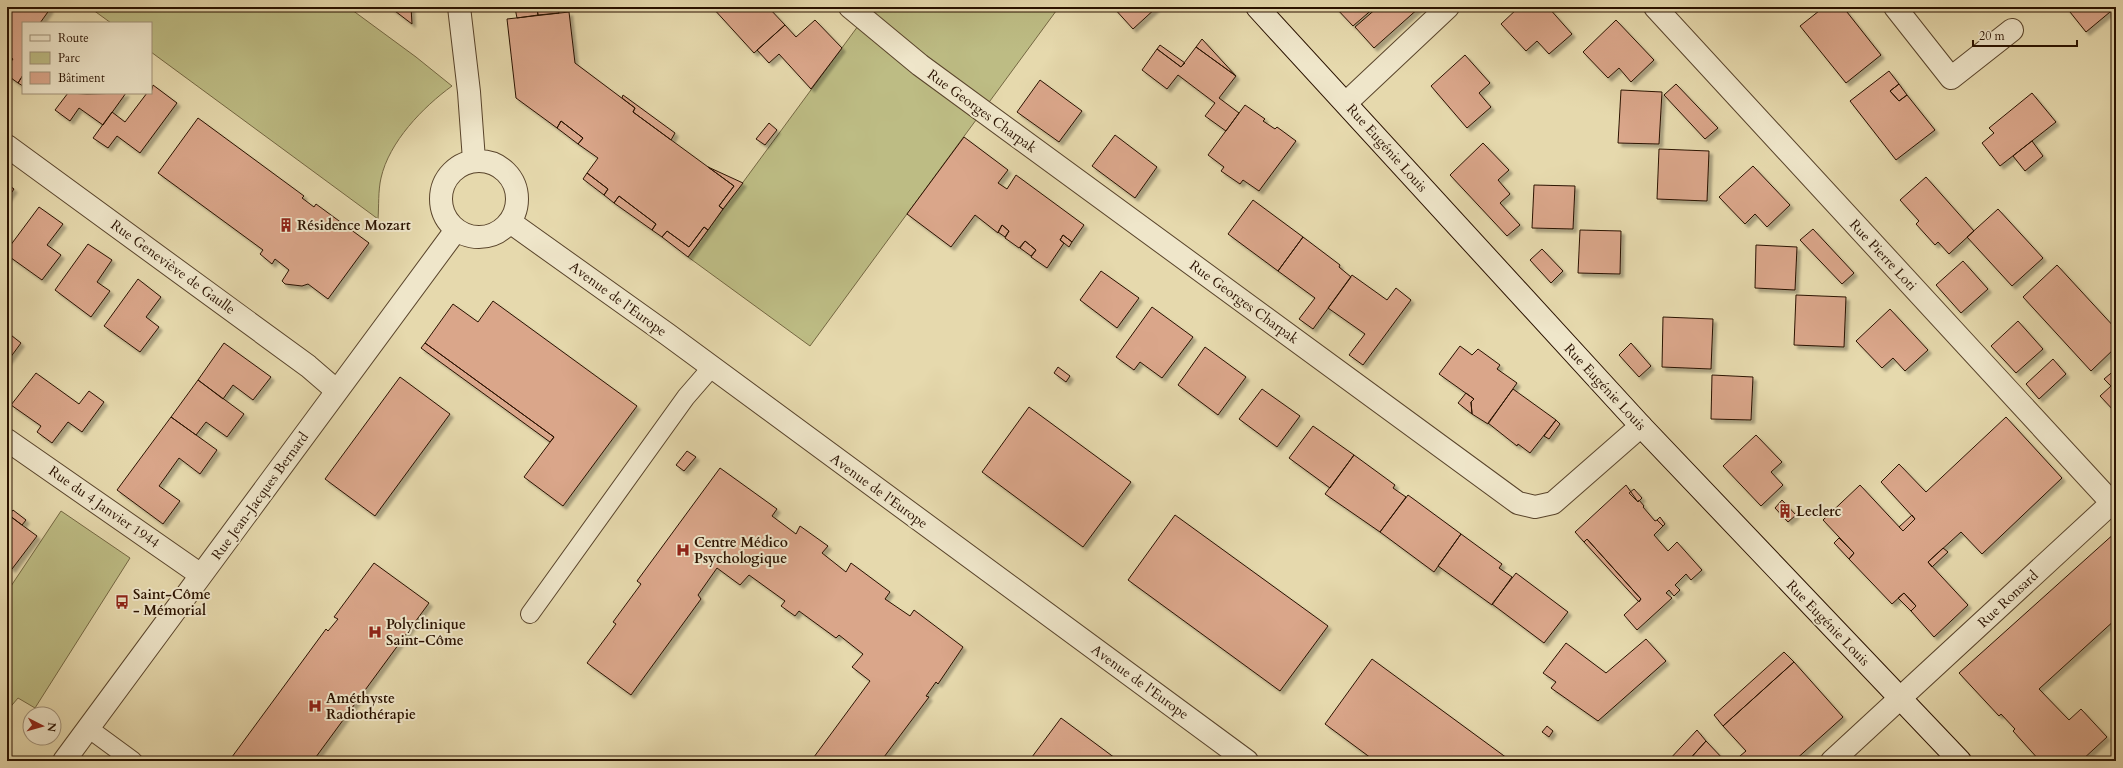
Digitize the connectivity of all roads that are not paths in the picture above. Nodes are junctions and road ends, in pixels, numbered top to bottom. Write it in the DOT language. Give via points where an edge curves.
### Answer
graph roads {
  1 [pos="458,7"];
  2 [pos="850,7"];
  3 [pos="1257,7"];
  4 [pos="1448,7"];
  5 [pos="1655,7"];
  6 [pos="1895,7"];
  7 [pos="2012,30"];
  8 [pos="1347,102"];
  9 [pos="7,146"];
  10 [pos="474,160"];
  11 [pos="510,222"];
  12 [pos="456,230"];
  13 [pos="712,367"];
  14 [pos="337,391"];
  15 [pos="1641,426"];
  16 [pos="7,440"];
  17 [pos="2114,501"];
  18 [pos="201,575"];
  19 [pos="530,614"];
  20 [pos="1900,698"];
  21 [pos="88,728"];
  22 [pos="64,761"];
  23 [pos="132,761"];
  24 [pos="1247,761"];
  25 [pos="1832,761"];
  26 [pos="1960,761"];
  1 -- 10 [label="street" via="469,92"];
  2 -- 15 [label="street, Rue Georges Charpak" via="920,65 1518,503 1535,507 1553,503"];
  3 -- 8 [label="street, Rue Eugénie Louis"];
  4 -- 8 [label="street"];
  5 -- 17 [label="street, Rue Pierre Loti"];
  6 -- 7 [label="street" via="1950,78"];
  8 -- 15 [label="street, Rue Eugénie Louis" via="1400,165"];
  9 -- 14 [label="street, Rue Geneviève de Gaulle" via="308,366"];
  10 -- 11 [label="street" via="492,162 507,172 516,187 517,206"];
  10 -- 12 [label="street" via="457,167 444,181 440,199 444,216"];
  11 -- 12 [label="street" via="494,235 488,236 474,237"];
  11 -- 13 [label="street, Avenue de l'Europe"];
  12 -- 14 [label="street, Rue Jean-Jacques Bernard"];
  13 -- 19 [label="lane" via="686,397"];
  13 -- 24 [label="street, Avenue de l'Europe"];
  14 -- 18 [label="street, Rue Jean-Jacques Bernard"];
  15 -- 20 [label="street, Rue Eugénie Louis"];
  16 -- 18 [label="street, Rue du 4 Janvier 1944"];
  17 -- 20 [label="street, Rue Ronsard"];
  18 -- 21 [label="street, Rue Jean-Jacques Bernard"];
  20 -- 25 [label="street, Rue Ronsard"];
  20 -- 26 [label="street, Rue Eugénie Louis"];
  21 -- 22 [label="street, Rue Jean-Jacques Bernard"];
  21 -- 23 [label="lane"];
}
